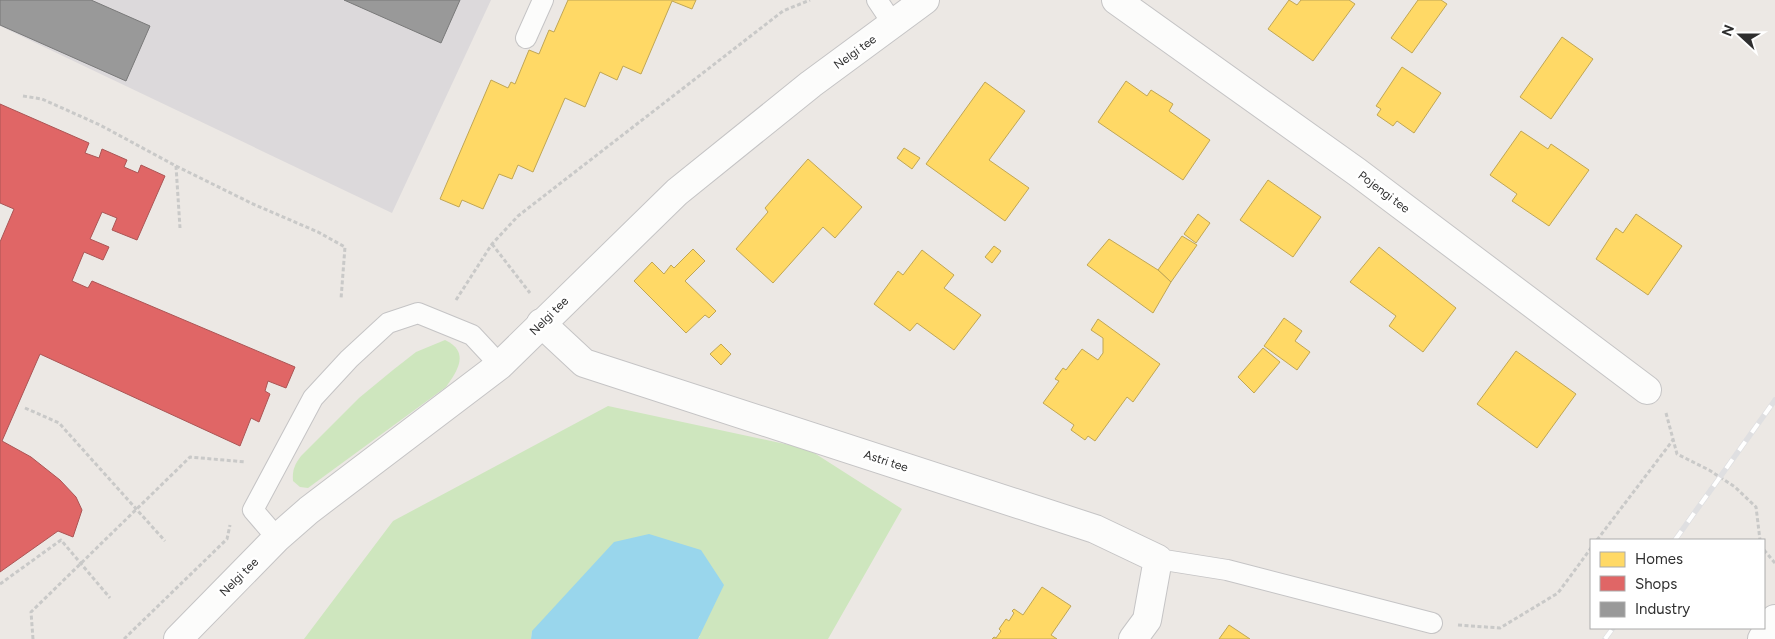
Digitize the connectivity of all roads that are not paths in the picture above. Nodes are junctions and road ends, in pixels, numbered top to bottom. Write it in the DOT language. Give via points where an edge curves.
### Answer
graph roads {
  1 [pos="543,0"];
  2 [pos="877,0"];
  3 [pos="925,0"];
  4 [pos="1116,0"];
  5 [pos="893,24"];
  6 [pos="526,38"];
  7 [pos="541,324"];
  8 [pos="500,365"];
  9 [pos="1647,390"];
  10 [pos="277,538"];
  11 [pos="1158,559"];
  12 [pos="1775,619"];
  13 [pos="1432,623"];
  14 [pos="178,639"];
  15 [pos="1133,639"];
  16 [pos="1762,639"];
  1 -- 6 [label="lane"];
  2 -- 5 [label="lane"];
  3 -- 5 [label="street, Nelgi tee"];
  4 -- 9 [label="street, Pojengi tee" via="1357,172"];
  5 -- 7 [label="street, Nelgi tee" via="677,192"];
  7 -- 8 [label="street, Nelgi tee"];
  7 -- 11 [label="street, Astri tee" via="584,363 1095,529"];
  8 -- 10 [label="street, Nelgi tee" via="309,510"];
  8 -- 10 [label="lane" via="472,336 418,313 388,323 313,398 253,510"];
  10 -- 14 [label="street, Nelgi tee"];
  11 -- 13 [label="lane" via="1226,570"];
  11 -- 15 [label="street" via="1147,620"];
  12 -- 16 [label="street"];
}
